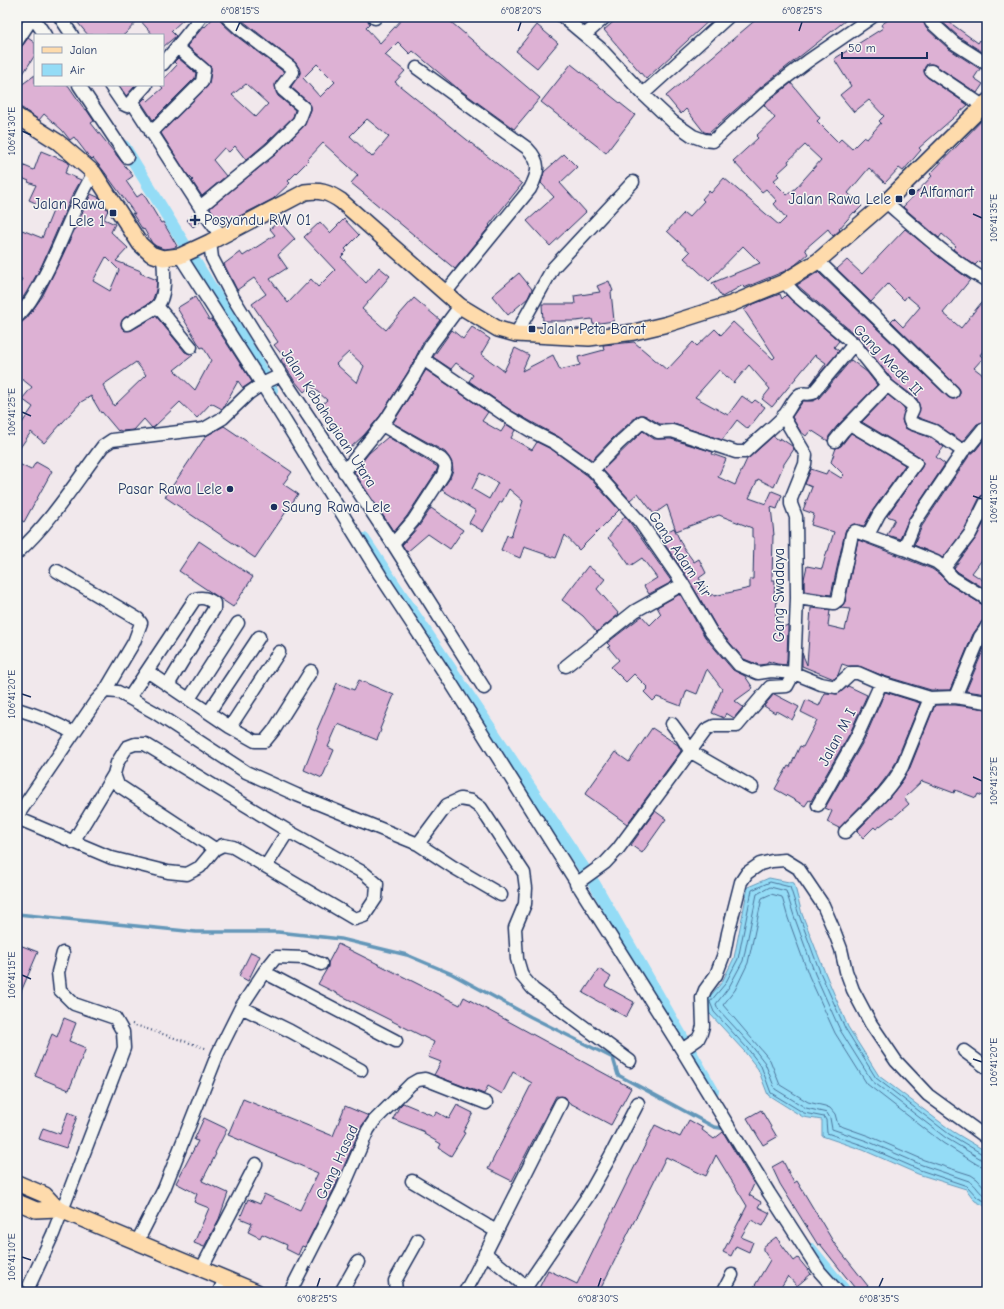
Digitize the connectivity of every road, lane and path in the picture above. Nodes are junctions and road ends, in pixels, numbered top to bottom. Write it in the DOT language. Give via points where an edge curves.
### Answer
graph roads {
  1 [pos="33,17"];
  2 [pos="60,17"];
  3 [pos="201,17"];
  4 [pos="227,17"];
  5 [pos="563,17"];
  6 [pos="605,17"];
  7 [pos="728,17"];
  8 [pos="872,17"];
  9 [pos="929,17"];
  10 [pos="44,34"];
  11 [pos="71,34"];
  12 [pos="585,35"];
  13 [pos="17,41"];
  14 [pos="177,47"];
  15 [pos="164,63"];
  16 [pos="987,64"];
  17 [pos="417,68"];
  18 [pos="931,71"];
  19 [pos="80,86"];
  20 [pos="111,86"];
  21 [pos="145,86"];
  22 [pos="644,94"];
  23 [pos="132,102"];
  24 [pos="985,104"];
  25 [pos="17,116"];
  26 [pos="151,133"];
  27 [pos="127,157"];
  28 [pos="94,173"];
  29 [pos="633,182"];
  30 [pos="886,202"];
  31 [pos="200,207"];
  32 [pos="213,240"];
  33 [pos="180,256"];
  34 [pos="163,258"];
  35 [pos="818,261"];
  36 [pos="987,281"];
  37 [pos="784,282"];
  38 [pos="445,293"];
  39 [pos="157,306"];
  40 [pos="460,306"];
  41 [pos="17,317"];
  42 [pos="128,324"];
  43 [pos="516,334"];
  44 [pos="854,344"];
  45 [pos="191,347"];
  46 [pos="423,359"];
  47 [pos="279,375"];
  48 [pos="263,383"];
  49 [pos="887,385"];
  50 [pos="953,392"];
  51 [pos="783,416"];
  52 [pos="850,424"];
  53 [pos="382,425"];
  54 [pos="987,429"];
  55 [pos="835,441"];
  56 [pos="963,451"];
  57 [pos="594,470"];
  58 [pos="344,472"];
  59 [pos="987,500"];
  60 [pos="868,535"];
  61 [pos="393,544"];
  62 [pos="904,549"];
  63 [pos="17,553"];
  64 [pos="944,568"];
  65 [pos="57,571"];
  66 [pos="683,584"];
  67 [pos="797,598"];
  68 [pos="987,599"];
  69 [pos="238,623"];
  70 [pos="987,626"];
  71 [pos="259,637"];
  72 [pos="279,652"];
  73 [pos="566,666"];
  74 [pos="147,671"];
  75 [pos="311,671"];
  76 [pos="794,673"];
  77 [pos="881,683"];
  78 [pos="168,685"];
  79 [pos="484,688"];
  80 [pos="105,691"];
  81 [pos="955,697"];
  82 [pos="129,698"];
  83 [pos="930,698"];
  84 [pos="189,699"];
  85 [pos="987,702"];
  86 [pos="17,709"];
  87 [pos="209,712"];
  88 [pos="672,724"];
  89 [pos="230,727"];
  90 [pos="73,733"];
  91 [pos="691,752"];
  92 [pos="114,774"];
  93 [pos="752,787"];
  94 [pos="21,801"];
  95 [pos="818,805"];
  96 [pos="17,817"];
  97 [pos="288,831"];
  98 [pos="845,832"];
  99 [pos="74,842"];
  100 [pos="418,844"];
  101 [pos="214,849"];
  102 [pos="266,866"];
  103 [pos="580,881"];
  104 [pos="500,895"];
  105 [pos="63,953"];
  106 [pos="321,964"];
  107 [pos="264,972"];
  108 [pos="241,1007"];
  109 [pos="115,1018"];
  110 [pos="396,1041"];
  111 [pos="683,1050"];
  112 [pos="964,1051"];
  113 [pos="218,1053"];
  114 [pos="630,1060"];
  115 [pos="987,1068"];
  116 [pos="361,1070"];
  117 [pos="486,1103"];
  118 [pos="561,1103"];
  119 [pos="638,1103"];
  120 [pos="987,1138"];
  121 [pos="256,1164"];
  122 [pos="412,1181"];
  123 [pos="17,1183"];
  124 [pos="17,1202"];
  125 [pos="60,1210"];
  126 [pos="496,1231"];
  127 [pos="418,1240"];
  128 [pos="137,1242"];
  129 [pos="485,1253"];
  130 [pos="358,1262"];
  131 [pos="202,1268"];
  132 [pos="732,1275"];
  133 [pos="30,1284"];
  134 [pos="222,1285"];
  135 [pos="342,1289"];
  136 [pos="525,1290"];
  137 [pos="257,1292"];
  138 [pos="290,1292"];
  139 [pos="396,1292"];
  140 [pos="464,1292"];
  141 [pos="722,1292"];
  142 [pos="838,1292"];
  1 -- 10 [label="street"];
  1 -- 13 [label="street"];
  2 -- 11 [label="street"];
  3 -- 14 [label="street"];
  4 -- 31 [label="street" via="290,67 292,72 282,86 283,90 304,108 299,121 271,149"];
  5 -- 12 [label="street"];
  6 -- 12 [label="street"];
  7 -- 22 [label="street"];
  8 -- 22 [label="street" via="766,93 713,141 693,136 673,122"];
  9 -- 16 [label="street" via="931,22 954,43"];
  12 -- 22 [label="street"];
  14 -- 15 [label="street"];
  14 -- 26 [label="street" via="204,70 202,82"];
  17 -- 38 [label="street" via="527,148 534,155 538,165 530,189"];
  18 -- 24 [label="street"];
  19 -- 27 [label="street"];
  20 -- 23 [label="street" via="125,106"];
  21 -- 23 [label="street"];
  23 -- 26 [label="street"];
  24 -- 30 [label="main road"];
  25 -- 28 [label="main road" via="58,142"];
  26 -- 31 [label="street"];
  28 -- 34 [label="main road" via="140,244 151,254"];
  28 -- 41 [label="street" via="84,189 49,268 26,308"];
  29 -- 43 [label="street" via="553,268"];
  30 -- 35 [label="main road"];
  30 -- 36 [label="street" via="962,265"];
  31 -- 32 [label="street"];
  32 -- 33 [label="main road"];
  32 -- 38 [label="main road" via="305,192 317,190 331,194 341,201"];
  32 -- 47 [label="street, Jalan Kebahagiaan Utara" via="212,258"];
  33 -- 34 [label="main road"];
  33 -- 48 [label="street"];
  34 -- 39 [label="street" via="164,284"];
  35 -- 37 [label="main road"];
  35 -- 50 [label="street"];
  37 -- 43 [label="main road" via="731,304 634,332 588,338"];
  37 -- 44 [label="street, Gang Mede II"];
  38 -- 40 [label="main road"];
  39 -- 42 [label="street"];
  39 -- 45 [label="street"];
  40 -- 43 [label="main road" via="498,329"];
  40 -- 46 [label="street"];
  44 -- 49 [label="street, Gang Mede II"];
  44 -- 51 [label="street" via="813,393 800,394"];
  46 -- 53 [label="street"];
  46 -- 57 [label="street, Gang Adam Air" via="508,417 555,443"];
  47 -- 48 [label="street"];
  47 -- 58 [label="street, Jalan Kebahagiaan Utara"];
  48 -- 63 [label="street" via="248,393 223,418 204,429 112,440 103,446 59,508"];
  48 -- 103 [label="street" via="367,554"];
  49 -- 52 [label="street"];
  49 -- 56 [label="street, Gang Mede II" via="912,405 909,418 911,423 934,431"];
  51 -- 57 [label="street" via="745,452 736,452 672,431 658,432 642,422"];
  51 -- 67 [label="street, Gang Swadaya" via="806,455 791,504 796,517"];
  52 -- 55 [label="street"];
  52 -- 60 [label="street" via="916,463 879,514"];
  53 -- 58 [label="street"];
  53 -- 61 [label="street" via="446,464 443,475 413,521"];
  54 -- 56 [label="street" via="983,429"];
  56 -- 62 [label="street" via="915,522"];
  57 -- 66 [label="street, Gang Adam Air" via="640,522"];
  58 -- 61 [label="street, Jalan Kebahagiaan Utara"];
  59 -- 64 [label="street" via="970,534"];
  60 -- 62 [label="street"];
  60 -- 67 [label="street" via="857,531 852,534 838,600 834,603"];
  61 -- 79 [label="street, Jalan Kebahagiaan Utara"];
  62 -- 64 [label="street"];
  64 -- 68 [label="street" via="953,578"];
  65 -- 80 [label="street" via="141,623 134,642"];
  66 -- 73 [label="street" via="635,611"];
  66 -- 76 [label="street, Gang Adam Air" via="711,632 739,665 758,673"];
  67 -- 76 [label="street, Gang Swadaya"];
  69 -- 84 [label="street"];
  70 -- 81 [label="street"];
  71 -- 87 [label="street"];
  72 -- 89 [label="street"];
  74 -- 78 [label="street"];
  74 -- 78 [label="street" via="195,599 208,598 214,603 214,610"];
  74 -- 82 [label="street"];
  75 -- 89 [label="street" via="265,741 255,741"];
  76 -- 77 [label="street, Gang Adam Air" via="830,687 836,687 851,673 858,673"];
  76 -- 91 [label="street" via="787,686 770,687 737,726 714,726 706,730"];
  77 -- 83 [label="street, Gang Adam Air"];
  77 -- 95 [label="street, Jalan M I" via="857,736"];
  78 -- 84 [label="street"];
  80 -- 82 [label="street" via="118,692"];
  80 -- 90 [label="street"];
  81 -- 83 [label="street, Gang Adam Air"];
  81 -- 85 [label="street, Gang Adam Air"];
  82 -- 100 [label="street" via="246,772"];
  83 -- 98 [label="street" via="897,776"];
  84 -- 87 [label="street"];
  86 -- 90 [label="street" via="59,724"];
  87 -- 89 [label="street"];
  88 -- 91 [label="street"];
  90 -- 94 [label="street"];
  91 -- 93 [label="street"];
  91 -- 103 [label="street" via="618,849 605,863"];
  92 -- 97 [label="street" via="117,763 127,747 145,744"];
  92 -- 99 [label="street"];
  92 -- 101 [label="street" via="118,785"];
  94 -- 96 [label="street"];
  96 -- 99 [label="street"];
  97 -- 102 [label="street"];
  97 -- 102 [label="street" via="364,872 377,884 376,898 364,916 355,919"];
  99 -- 101 [label="street" via="112,858 168,872 187,874 200,867"];
  100 -- 104 [label="street"];
  100 -- 114 [label="street" via="447,804 460,799 472,801 481,808 524,873 524,904 515,928 517,959 522,976 532,989"];
  101 -- 102 [label="street" via="222,845 233,847"];
  103 -- 111 [label="street"];
  105 -- 109 [label="street" via="58,972 60,990 74,1004"];
  106 -- 107 [label="street" via="304,958 276,957"];
  107 -- 108 [label="street"];
  107 -- 110 [label="street"];
  108 -- 113 [label="street"];
  108 -- 116 [label="street"];
  109 -- 113 [label="path"];
  109 -- 125 [label="street" via="123,1032 124,1048"];
  111 -- 120 [label="street" via="698,1039 701,1033 702,998 716,975 724,954 741,882 747,873 760,864 786,860 798,868 822,905 841,949 854,990 871,1024 896,1061 928,1095"];
  111 -- 142 [label="street" via="769,1193 820,1272"];
  112 -- 115 [label="street"];
  113 -- 128 [label="street" via="164,1189"];
  117 -- 138 [label="street, Gang Hasad" via="425,1079 411,1084 368,1130 342,1190"];
  118 -- 126 [label="street"];
  119 -- 136 [label="street" via="588,1196"];
  121 -- 131 [label="street"];
  122 -- 126 [label="street"];
  123 -- 125 [label="main road" via="45,1195"];
  124 -- 125 [label="main road" via="36,1210"];
  125 -- 128 [label="main road"];
  125 -- 133 [label="street" via="53,1234"];
  126 -- 129 [label="street"];
  127 -- 139 [label="street" via="396,1281"];
  128 -- 131 [label="main road"];
  129 -- 136 [label="street"];
  129 -- 140 [label="street"];
  130 -- 135 [label="street"];
  131 -- 134 [label="main road"];
  132 -- 141 [label="street"];
  134 -- 137 [label="main road"];
}
